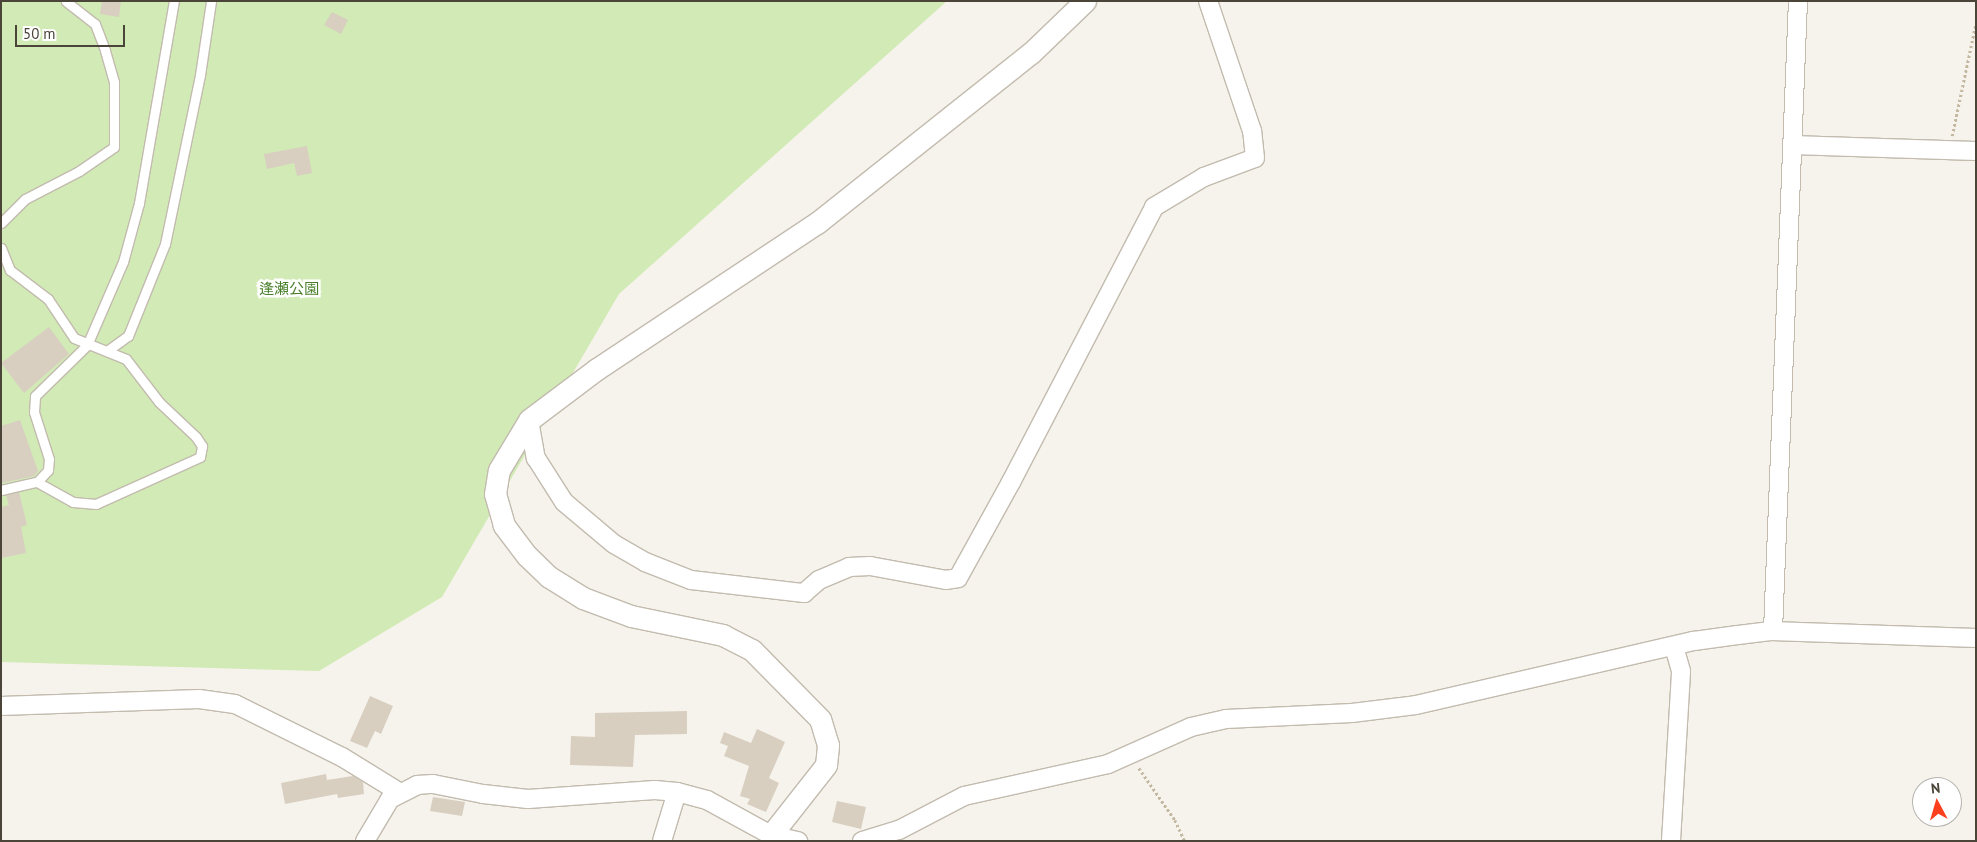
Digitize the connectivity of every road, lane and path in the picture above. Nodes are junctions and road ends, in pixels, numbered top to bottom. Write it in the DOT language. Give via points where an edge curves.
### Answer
graph roads {
  1 [pos="66,1"];
  2 [pos="174,1"];
  3 [pos="211,1"];
  4 [pos="1085,1"];
  5 [pos="1208,1"];
  6 [pos="1798,1"];
  7 [pos="1976,22"];
  8 [pos="1793,145"];
  9 [pos="1976,150"];
  10 [pos="1950,151"];
  11 [pos="1,223"];
  12 [pos="1,248"];
  13 [pos="86,345"];
  14 [pos="108,351"];
  15 [pos="529,420"];
  16 [pos="37,482"];
  17 [pos="1,490"];
  18 [pos="1773,631"];
  19 [pos="1976,638"];
  20 [pos="1674,647"];
  21 [pos="1,706"];
  22 [pos="1135,754"];
  23 [pos="399,792"];
  24 [pos="678,792"];
  25 [pos="771,835"];
  26 [pos="364,841"];
  27 [pos="662,841"];
  28 [pos="798,841"];
  29 [pos="862,841"];
  30 [pos="1185,841"];
  31 [pos="1671,841"];
  1 -- 11 [label="lane" via="95,24 105,50 114,82 114,147 79,171 25,199"];
  2 -- 13 [label="lane" via="138,203 123,262"];
  3 -- 14 [label="lane" via="200,75 165,244 128,336"];
  4 -- 15 [label="street" via="1031,53 817,223 596,369"];
  5 -- 15 [label="street" via="1252,131 1255,158 1204,177 1154,207 958,578 946,580 870,566 849,567 819,580 804,593 690,580 645,562 614,544 564,502 536,458"];
  6 -- 8 [label="street"];
  7 -- 10 [label="path"];
  8 -- 10 [label="street"];
  8 -- 18 [label="street"];
  9 -- 10 [label="street"];
  12 -- 13 [label="lane" via="10,270 48,299 65,328"];
  13 -- 14 [label="lane"];
  13 -- 16 [label="lane" via="35,396 34,412 49,462 48,470"];
  14 -- 16 [label="lane" via="126,359 160,402 196,437 202,446 200,457 96,504 72,502"];
  15 -- 25 [label="street" via="499,470 495,494 504,524 527,556 549,576 583,598 631,616 722,635 752,650 820,719 828,745 826,765"];
  16 -- 17 [label="lane"];
  18 -- 19 [label="street"];
  18 -- 20 [label="street"];
  20 -- 22 [label="street" via="1407,706 1352,713 1226,719 1191,727"];
  20 -- 31 [label="street" via="1681,671"];
  21 -- 23 [label="street" via="199,700 228,702 255,712 342,757"];
  22 -- 29 [label="street" via="1108,764 964,796 899,830"];
  22 -- 30 [label="path" via="1140,770 1175,820"];
  23 -- 24 [label="street" via="433,784 528,799 655,790"];
  23 -- 26 [label="street" via="381,812"];
  24 -- 25 [label="street" via="707,800"];
  24 -- 27 [label="street"];
  25 -- 28 [label="street"];
}
